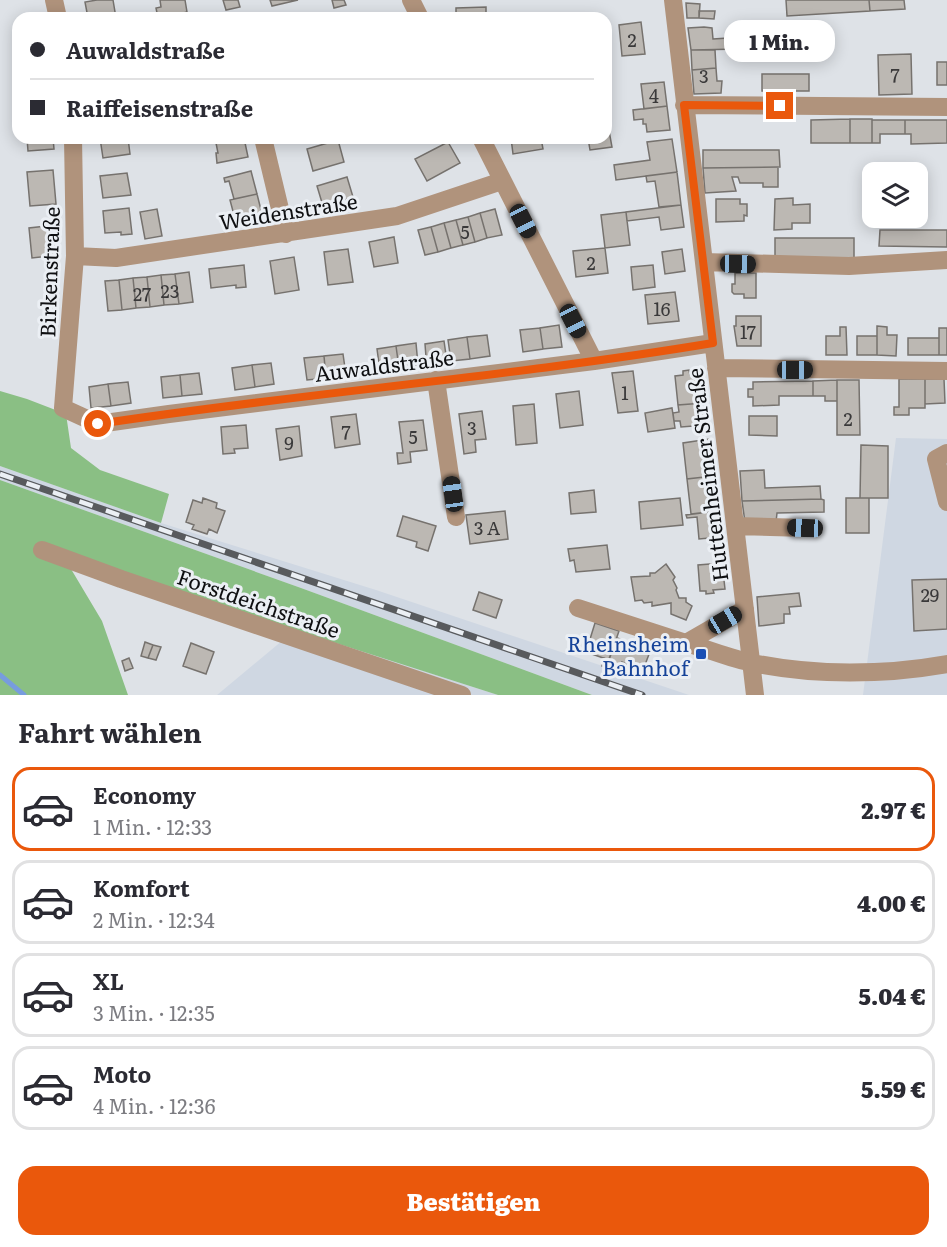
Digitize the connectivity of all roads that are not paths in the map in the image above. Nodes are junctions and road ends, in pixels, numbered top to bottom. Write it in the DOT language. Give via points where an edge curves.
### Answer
graph roads {
  1 [pos="673,0"];
  2 [pos="684,105"];
  3 [pos="947,107"];
  4 [pos="73,144"];
  5 [pos="264,144"];
  6 [pos="484,144"];
  7 [pos="502,181"];
  8 [pos="286,234"];
  9 [pos="75,256"];
  10 [pos="947,260"];
  11 [pos="704,262"];
  12 [pos="713,343"];
  13 [pos="594,361"];
  14 [pos="716,368"];
  15 [pos="947,371"];
  16 [pos="436,380"];
  17 [pos="63,408"];
  18 [pos="947,453"];
  19 [pos="947,502"];
  20 [pos="456,517"];
  21 [pos="735,526"];
  22 [pos="805,528"];
  23 [pos="42,550"];
  24 [pos="578,608"];
  25 [pos="745,609"];
  26 [pos="687,643"];
  27 [pos="752,663"];
  28 [pos="947,664"];
  29 [pos="458,694"];
  30 [pos="755,695"];
  1 -- 2 [label="street, Huttenheimer Straße"];
  2 -- 3 [label="street"];
  2 -- 11 [label="street, Huttenheimer Straße"];
  4 -- 9 [label="street, Birkenstraße"];
  5 -- 8 [label="street"];
  6 -- 7 [label="street"];
  7 -- 8 [label="street, Weidenstraße" via="398,216"];
  7 -- 13 [label="street"];
  8 -- 9 [label="street, Weidenstraße" via="116,258"];
  9 -- 17 [label="street, Birkenstraße"];
  10 -- 11 [label="street" via="849,266"];
  11 -- 12 [label="street, Huttenheimer Straße"];
  12 -- 13 [label="street, Auwaldstraße"];
  12 -- 14 [label="street, Huttenheimer Straße"];
  13 -- 16 [label="street, Auwaldstraße"];
  14 -- 15 [label="street"];
  14 -- 21 [label="street, Huttenheimer Straße"];
  16 -- 17 [label="street, Auwaldstraße" via="98,424"];
  16 -- 20 [label="street"];
  18 -- 19 [label="street" via="936,459"];
  21 -- 22 [label="street"];
  21 -- 25 [label="street, Huttenheimer Straße"];
  23 -- 29 [label="street, Forstdeichstraße"];
  24 -- 26 [label="street"];
  25 -- 26 [label="street"];
  25 -- 27 [label="street, Huttenheimer Straße"];
  26 -- 27 [label="street"];
  27 -- 28 [label="street" via="856,673"];
  27 -- 30 [label="street, Huttenheimer Straße"];
}
